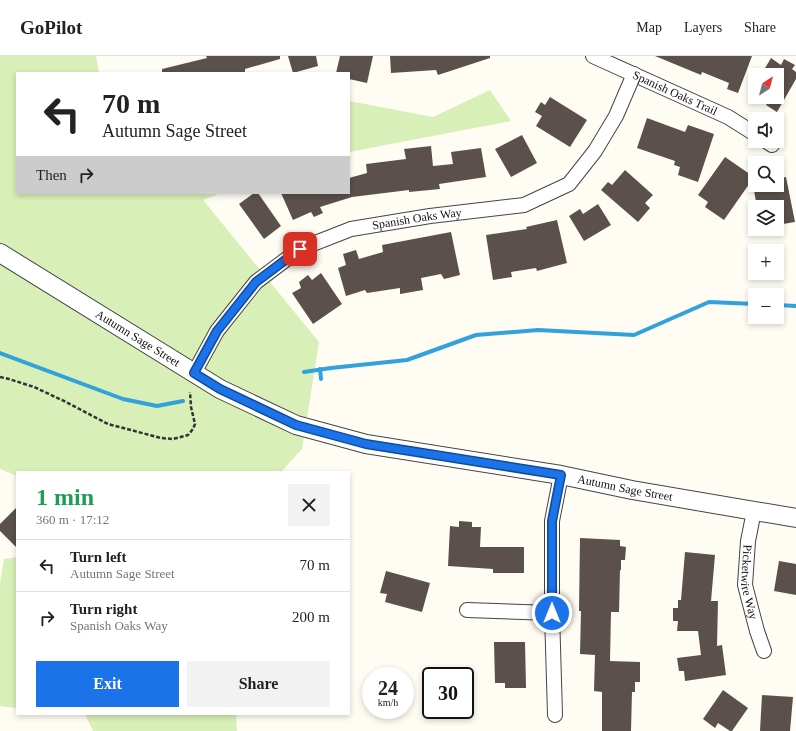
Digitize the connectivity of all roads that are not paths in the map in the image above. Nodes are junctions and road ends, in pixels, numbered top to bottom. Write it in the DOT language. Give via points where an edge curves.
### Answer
graph roads {
  1 [pos="593,56"];
  2 [pos="634,74"];
  3 [pos="748,130"];
  4 [pos="0,253"];
  5 [pos="194,373"];
  6 [pos="561,475"];
  7 [pos="754,511"];
  8 [pos="796,518"];
  9 [pos="467,610"];
  10 [pos="552,613"];
  11 [pos="764,652"];
  12 [pos="555,715"];
  1 -- 2 [label="street, Spanish Oaks Trail"];
  2 -- 3 [label="street, Spanish Oaks Trail" via="728,117"];
  2 -- 5 [label="street, Spanish Oaks Way" via="616,116 595,151 569,184 524,205 430,216 351,229 300,249 256,282 217,331"];
  4 -- 5 [label="street, Autumn Sage Street"];
  5 -- 6 [label="street, Autumn Sage Street" via="220,389 296,425 366,444"];
  6 -- 7 [label="street, Autumn Sage Street"];
  6 -- 10 [label="street" via="552,521"];
  7 -- 8 [label="street, Autumn Sage Street"];
  7 -- 11 [label="street, Picketwire Way" via="748,541 745,585"];
  9 -- 10 [label="street"];
  10 -- 12 [label="street"];
}
